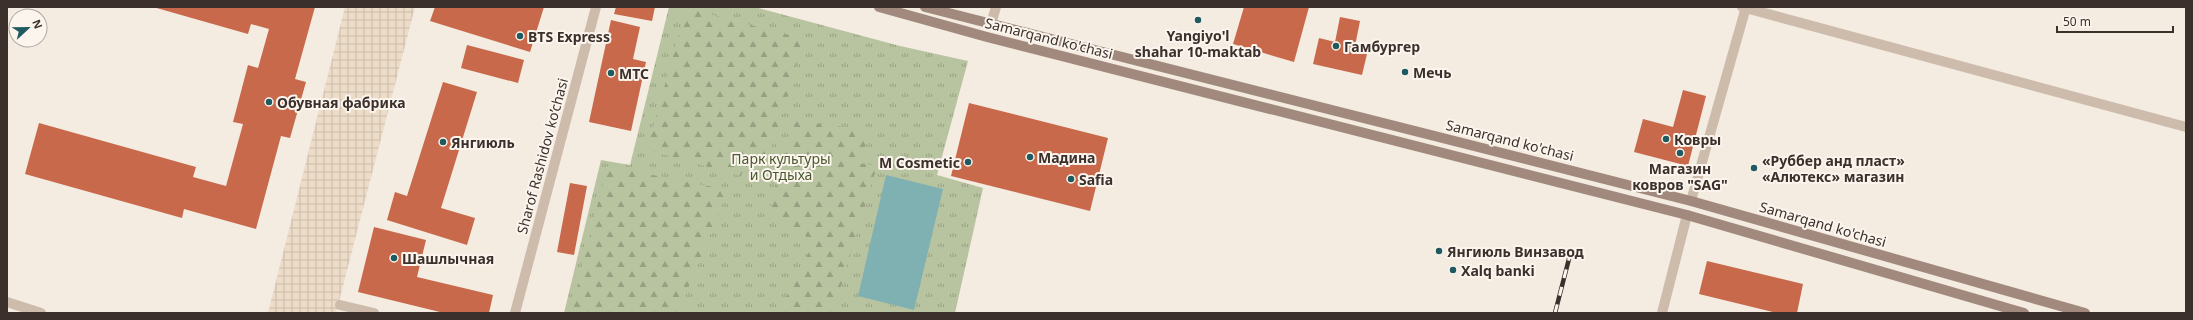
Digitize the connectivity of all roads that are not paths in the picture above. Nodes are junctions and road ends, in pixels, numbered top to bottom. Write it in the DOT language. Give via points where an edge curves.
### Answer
graph roads {
  1 [pos="596,7"];
  2 [pos="879,7"];
  3 [pos="925,7"];
  4 [pos="996,7"];
  5 [pos="1745,7"];
  6 [pos="991,24"];
  7 [pos="987,36"];
  8 [pos="2186,127"];
  9 [pos="1690,201"];
  10 [pos="1687,215"];
  11 [pos="7,302"];
  12 [pos="340,305"];
  13 [pos="41,313"];
  14 [pos="374,313"];
  15 [pos="515,313"];
  16 [pos="1662,313"];
  17 [pos="2024,313"];
  18 [pos="2085,313"];
  1 -- 15 [label="street, Sharof Rashidov ko’chasi"];
  2 -- 7 [label="main road, Samarqand ko'chasi"];
  3 -- 6 [label="main road, Samarqand ko'chasi"];
  4 -- 6 [label="street"];
  5 -- 8 [label="street"];
  5 -- 9 [label="street"];
  6 -- 7 [label="main road"];
  6 -- 9 [label="main road, Samarqand ko'chasi"];
  7 -- 10 [label="main road, Samarqand ko'chasi"];
  9 -- 10 [label="main road"];
  9 -- 18 [label="main road, Samarqand ko'chasi"];
  10 -- 16 [label="street"];
  10 -- 17 [label="main road, Samarqand ko'chasi"];
  11 -- 13 [label="street"];
  12 -- 14 [label="street"];
}
